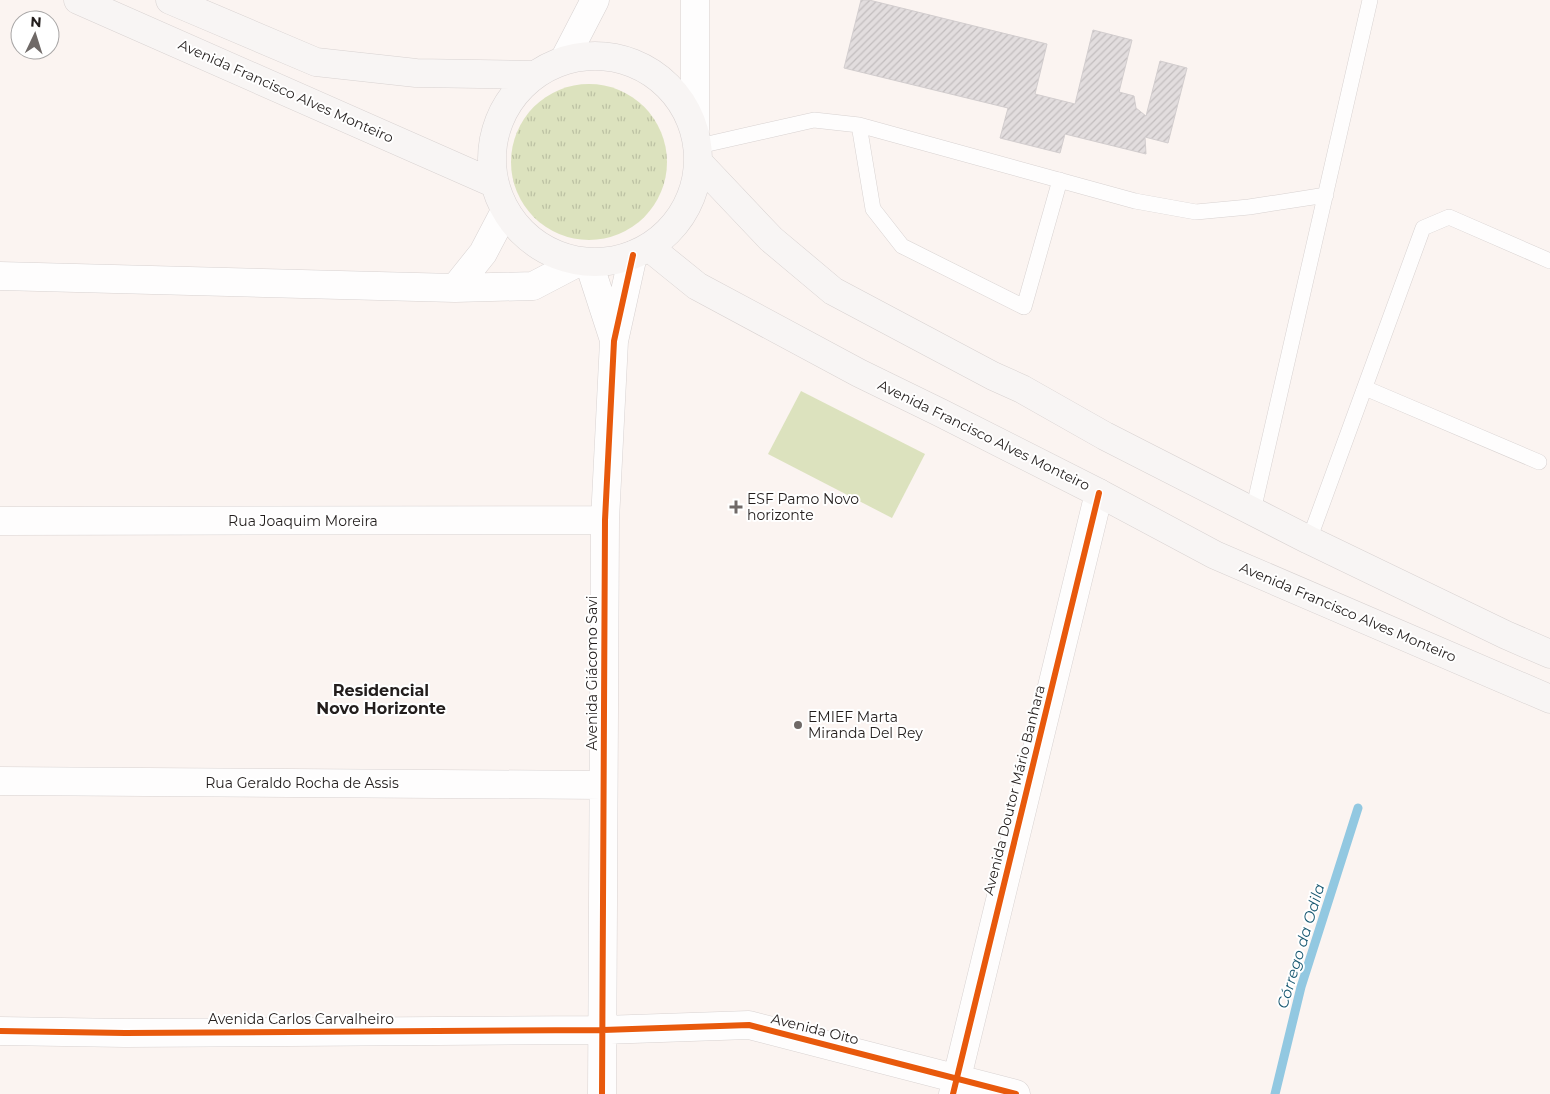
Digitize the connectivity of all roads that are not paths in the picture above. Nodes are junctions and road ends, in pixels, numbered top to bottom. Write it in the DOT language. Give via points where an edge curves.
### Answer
graph roads {
  1 [pos="78,0"];
  2 [pos="170,0"];
  3 [pos="595,0"];
  4 [pos="695,0"];
  5 [pos="1370,0"];
  6 [pos="564,60"];
  7 [pos="535,75"];
  8 [pos="859,125"];
  9 [pos="698,146"];
  10 [pos="1060,180"];
  11 [pos="493,183"];
  12 [pos="1326,195"];
  13 [pos="504,211"];
  14 [pos="642,251"];
  15 [pos="1550,261"];
  16 [pos="583,263"];
  17 [pos="0,276"];
  18 [pos="455,288"];
  19 [pos="614,341"];
  20 [pos="1365,388"];
  21 [pos="1539,462"];
  22 [pos="1099,492"];
  23 [pos="1253,511"];
  24 [pos="605,520"];
  25 [pos="0,521"];
  26 [pos="1309,540"];
  27 [pos="1550,654"];
  28 [pos="1550,699"];
  29 [pos="0,781"];
  30 [pos="603,785"];
  31 [pos="603,1030"];
  32 [pos="0,1032"];
  33 [pos="955,1086"];
  34 [pos="602,1094"];
  35 [pos="1016,1094"];
  1 -- 11 [label="main road, Avenida Francisco Alves Monteiro"];
  2 -- 7 [label="main road" via="316,62 416,73"];
  3 -- 6 [label="street"];
  4 -- 9 [label="street"];
  5 -- 12 [label="lane"];
  6 -- 7 [label="main road"];
  6 -- 9 [label="main road" via="596,56 628,61 658,76 680,100"];
  7 -- 11 [label="main road" via="513,96 497,122 491,152"];
  8 -- 9 [label="lane" via="814,120"];
  8 -- 10 [label="lane"];
  8 -- 10 [label="lane" via="873,209 902,246 1024,307"];
  9 -- 14 [label="main road" via="693,196 676,226"];
  9 -- 23 [label="main road" via="771,239 833,291"];
  10 -- 12 [label="lane" via="1135,201 1196,212"];
  11 -- 13 [label="main road"];
  12 -- 23 [label="lane"];
  13 -- 16 [label="main road" via="519,231 550,250"];
  13 -- 18 [label="street" via="483,253"];
  14 -- 16 [label="main road" via="618,261"];
  14 -- 19 [label="street, Avenida Giácomo Savi"];
  14 -- 22 [label="main road, Avenida Francisco Alves Monteiro" via="696,286 859,373"];
  15 -- 20 [label="lane" via="1449,216 1423,228"];
  16 -- 18 [label="street" via="533,286"];
  16 -- 19 [label="street, Avenida Giácomo Savi"];
  17 -- 18 [label="street"];
  19 -- 24 [label="street, Avenida Giácomo Savi"];
  20 -- 21 [label="lane"];
  20 -- 26 [label="lane"];
  22 -- 28 [label="main road, Avenida Francisco Alves Monteiro" via="1215,555"];
  22 -- 33 [label="street, Avenida Doutor Mário Banhara"];
  23 -- 26 [label="main road"];
  24 -- 25 [label="street, Rua Joaquim Moreira"];
  24 -- 30 [label="street, Avenida Giácomo Savi"];
  26 -- 27 [label="main road"];
  29 -- 30 [label="street, Rua Geraldo Rocha de Assis"];
  30 -- 31 [label="street, Avenida Giácomo Savi"];
  31 -- 32 [label="street, Avenida Carlos Carvalheiro"];
  31 -- 33 [label="street, Avenida Oito" via="749,1026"];
  31 -- 34 [label="street, Avenida Giácomo Savi"];
  33 -- 35 [label="street, Avenida Oito"];
}
